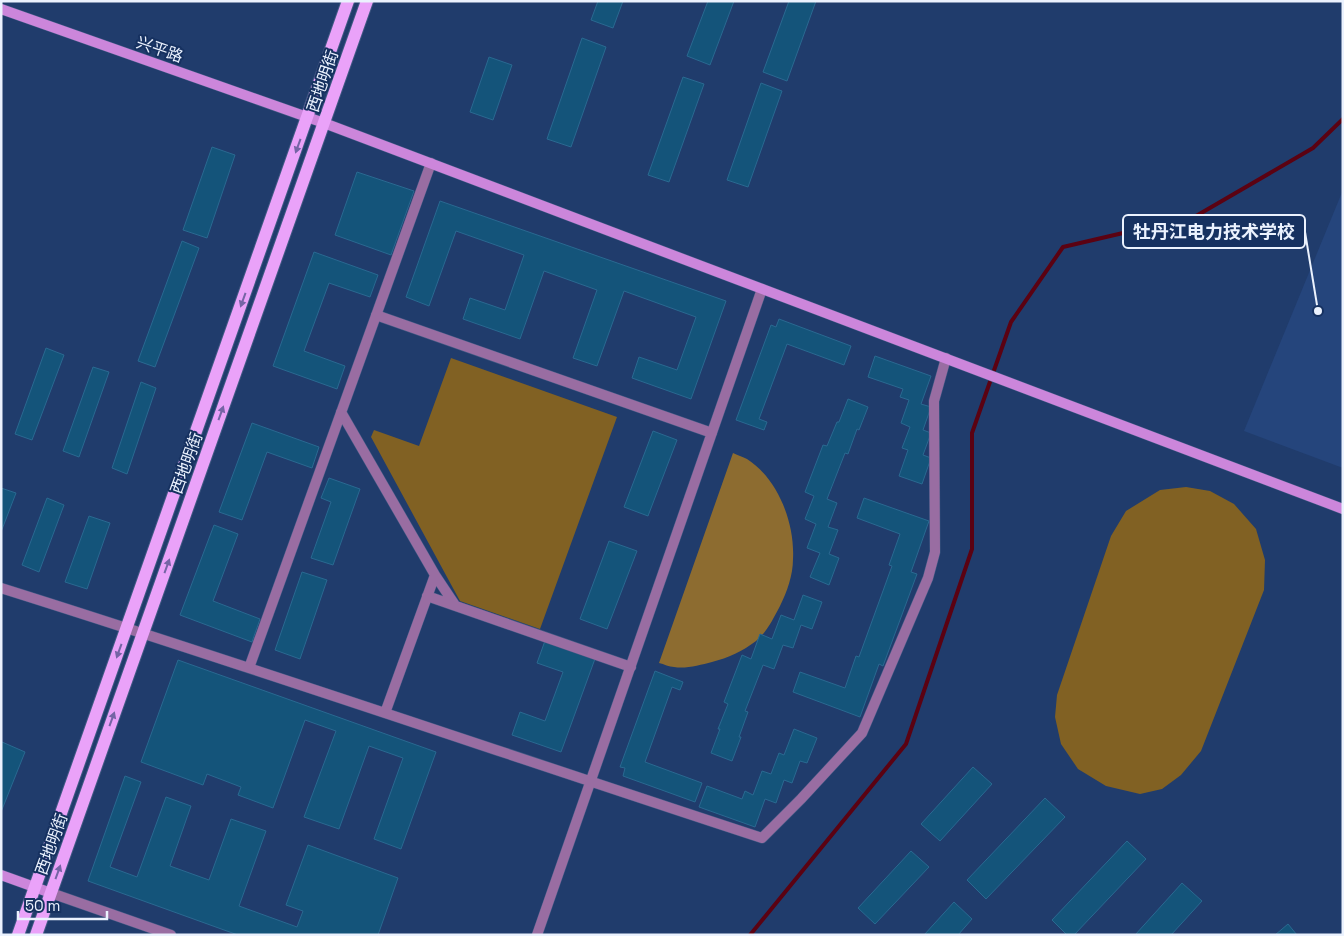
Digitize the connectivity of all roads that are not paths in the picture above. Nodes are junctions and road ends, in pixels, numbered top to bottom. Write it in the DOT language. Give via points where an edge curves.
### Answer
graph roads {
  1 [pos="348,1"];
  2 [pos="367,1"];
  3 [pos="1,9"];
  4 [pos="308,118"];
  5 [pos="324,123"];
  6 [pos="430,163"];
  7 [pos="762,289"];
  8 [pos="376,315"];
  9 [pos="946,358"];
  10 [pos="341,412"];
  11 [pos="712,433"];
  12 [pos="1343,508"];
  13 [pos="435,575"];
  14 [pos="1,588"];
  15 [pos="427,596"];
  16 [pos="455,605"];
  17 [pos="143,633"];
  18 [pos="631,667"];
  19 [pos="249,668"];
  20 [pos="385,713"];
  21 [pos="591,782"];
  22 [pos="1,875"];
  23 [pos="35,887"];
  24 [pos="51,893"];
  25 [pos="18,935"];
  26 [pos="36,935"];
  27 [pos="170,935"];
  28 [pos="537,935"];
  1 -- 4 [label="main road, 西地明街"];
  2 -- 5 [label="main road, 西地明街"];
  3 -- 4 [label="street, 兴平路"];
  4 -- 5 [label="street, 兴平路"];
  4 -- 23 [label="main road, 西地明街, one-way"];
  5 -- 6 [label="street, 兴平路"];
  17 -- 5 [label="main road, 西地明街, one-way"];
  6 -- 7 [label="street, 兴平路"];
  6 -- 8 [label="street"];
  7 -- 9 [label="street, 兴平路"];
  7 -- 11 [label="street"];
  8 -- 10 [label="street"];
  8 -- 11 [label="street"];
  9 -- 12 [label="street, 兴平路"];
  9 -- 21 [label="street" via="934,401 935,552 928,578 862,733 762,838"];
  10 -- 13 [label="street"];
  10 -- 19 [label="street"];
  11 -- 18 [label="street"];
  13 -- 15 [label="street"];
  13 -- 16 [label="street"];
  14 -- 17 [label="street"];
  15 -- 16 [label="street"];
  15 -- 20 [label="street"];
  16 -- 18 [label="street"];
  17 -- 19 [label="street"];
  24 -- 17 [label="main road, 西地明街, one-way"];
  18 -- 21 [label="street"];
  19 -- 20 [label="street"];
  20 -- 21 [label="street"];
  21 -- 28 [label="street"];
  22 -- 23 [label="street"];
  23 -- 24 [label="street"];
  23 -- 25 [label="main road, 西地明街"];
  24 -- 26 [label="main road, 西地明街"];
  24 -- 27 [label="street"];
}
